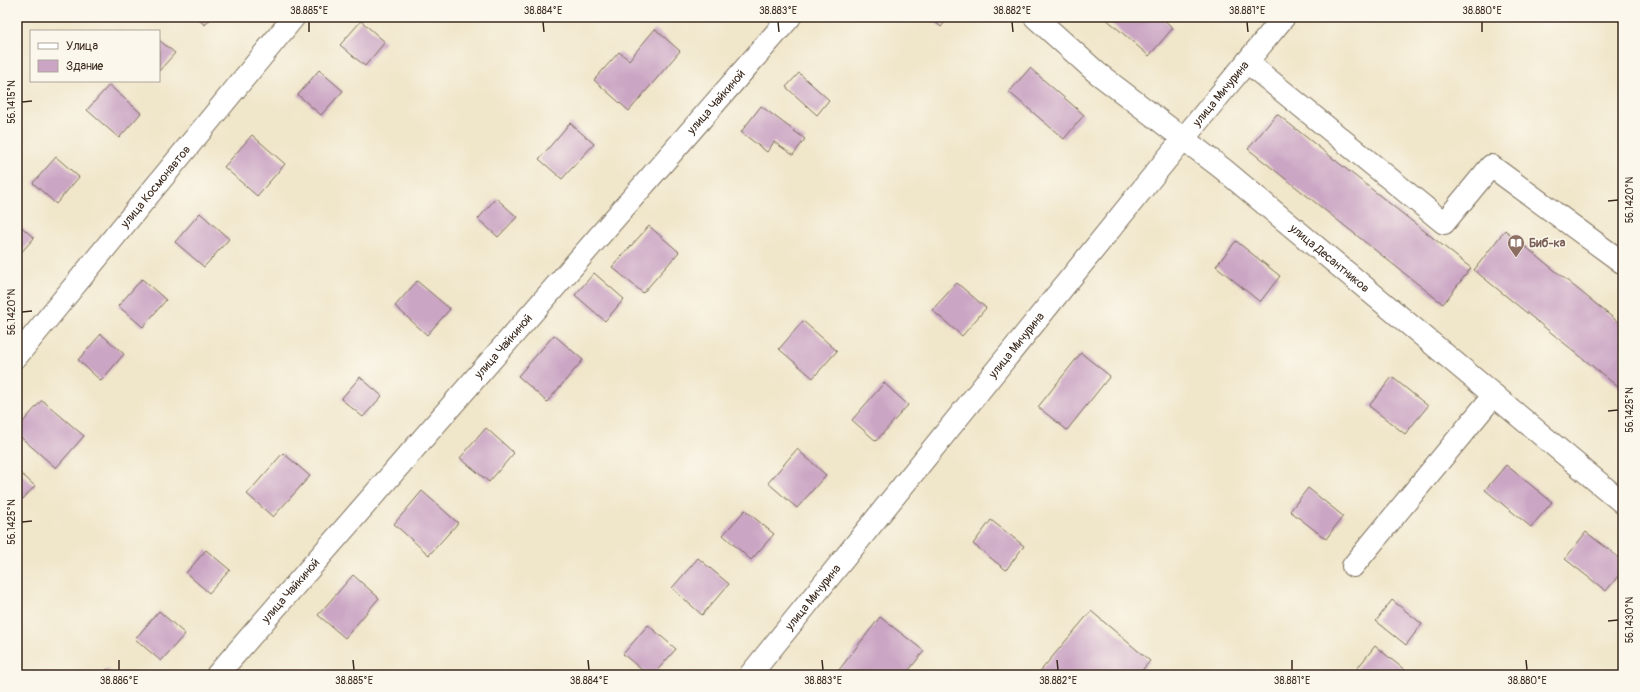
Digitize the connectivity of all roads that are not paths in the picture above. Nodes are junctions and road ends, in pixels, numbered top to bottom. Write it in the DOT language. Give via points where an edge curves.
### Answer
graph roads {
  1 [pos="294,17"];
  2 [pos="790,17"];
  3 [pos="1035,17"];
  4 [pos="1284,17"];
  5 [pos="1247,62"];
  6 [pos="1184,137"];
  7 [pos="1619,252"];
  8 [pos="17,356"];
  9 [pos="1494,395"];
  10 [pos="1623,503"];
  11 [pos="1353,566"];
  12 [pos="217,675"];
  13 [pos="750,675"];
  1 -- 8 [label="street, улица Космонавтов"];
  2 -- 12 [label="street, улица Чайкиной"];
  3 -- 6 [label="street, улица Десантников" via="1096,72"];
  4 -- 5 [label="street, улица Мичурина"];
  5 -- 6 [label="street, улица Мичурина"];
  5 -- 7 [label="street" via="1444,223 1491,166"];
  6 -- 9 [label="street, улица Десантников"];
  6 -- 13 [label="street, улица Мичурина"];
  9 -- 10 [label="street, улица Десантников"];
  9 -- 11 [label="street"];
}
